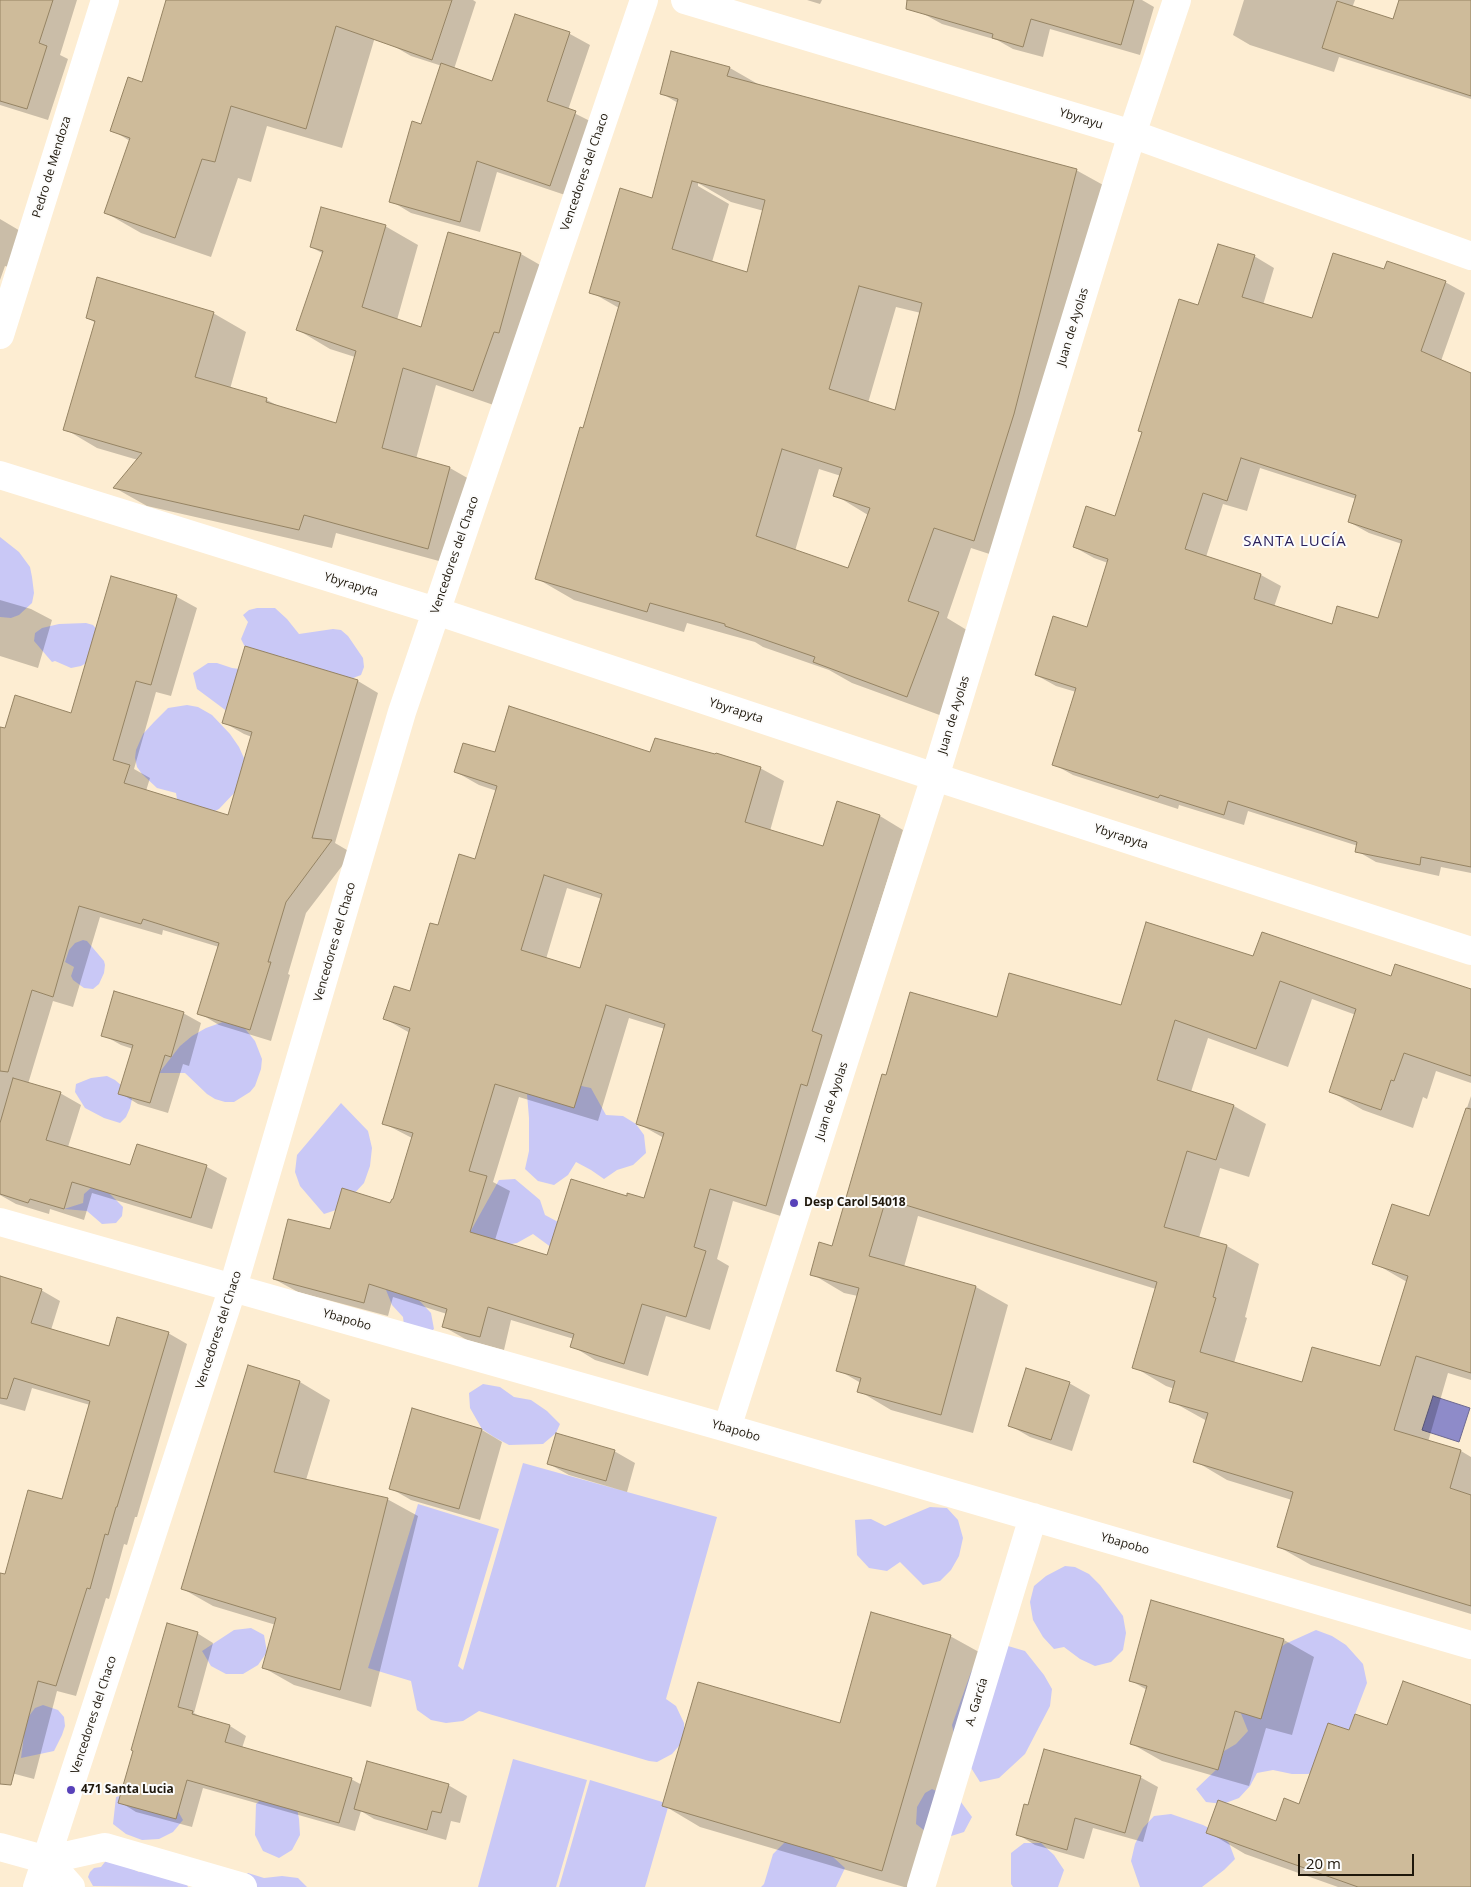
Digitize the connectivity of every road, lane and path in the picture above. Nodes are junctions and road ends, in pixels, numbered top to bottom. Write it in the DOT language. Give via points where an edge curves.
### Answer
graph roads {
  1 [pos="105,0"];
  2 [pos="644,0"];
  3 [pos="685,0"];
  4 [pos="1177,0"];
  5 [pos="1132,134"];
  6 [pos="1471,256"];
  7 [pos="0,335"];
  8 [pos="0,475"];
  9 [pos="436,612"];
  10 [pos="935,777"];
  11 [pos="1471,951"];
  12 [pos="0,1222"];
  13 [pos="233,1287"];
  14 [pos="726,1428"];
  15 [pos="1033,1517"];
  16 [pos="1471,1645"];
  17 [pos="0,1847"];
  18 [pos="47,1860"];
  19 [pos="37,1887"];
  20 [pos="71,1887"];
  21 [pos="243,1887"];
  22 [pos="921,1887"];
  1 -- 7 [label="street, Pedro de Mendoza"];
  2 -- 9 [label="street, Vencedores del Chaco"];
  3 -- 5 [label="street, Ybyrayu"];
  4 -- 5 [label="street, Juan de Ayolas"];
  5 -- 6 [label="street, Ybyrayu"];
  5 -- 10 [label="street, Juan de Ayolas"];
  8 -- 9 [label="street, Ybyrapyta"];
  9 -- 10 [label="street, Ybyrapyta"];
  9 -- 13 [label="street, Vencedores del Chaco" via="402,712"];
  10 -- 11 [label="street, Ybyrapyta"];
  10 -- 14 [label="street, Juan de Ayolas"];
  12 -- 13 [label="street, Ybapobo"];
  13 -- 14 [label="street, Ybapobo"];
  13 -- 18 [label="street, Vencedores del Chaco"];
  14 -- 15 [label="street, Ybapobo"];
  15 -- 16 [label="street, Ybapobo"];
  15 -- 22 [label="street, A. García"];
  17 -- 18 [label="street"];
  18 -- 19 [label="street, Vencedores del Chaco"];
  18 -- 20 [label="street"];
  18 -- 21 [label="street" via="104,1847"];
}
